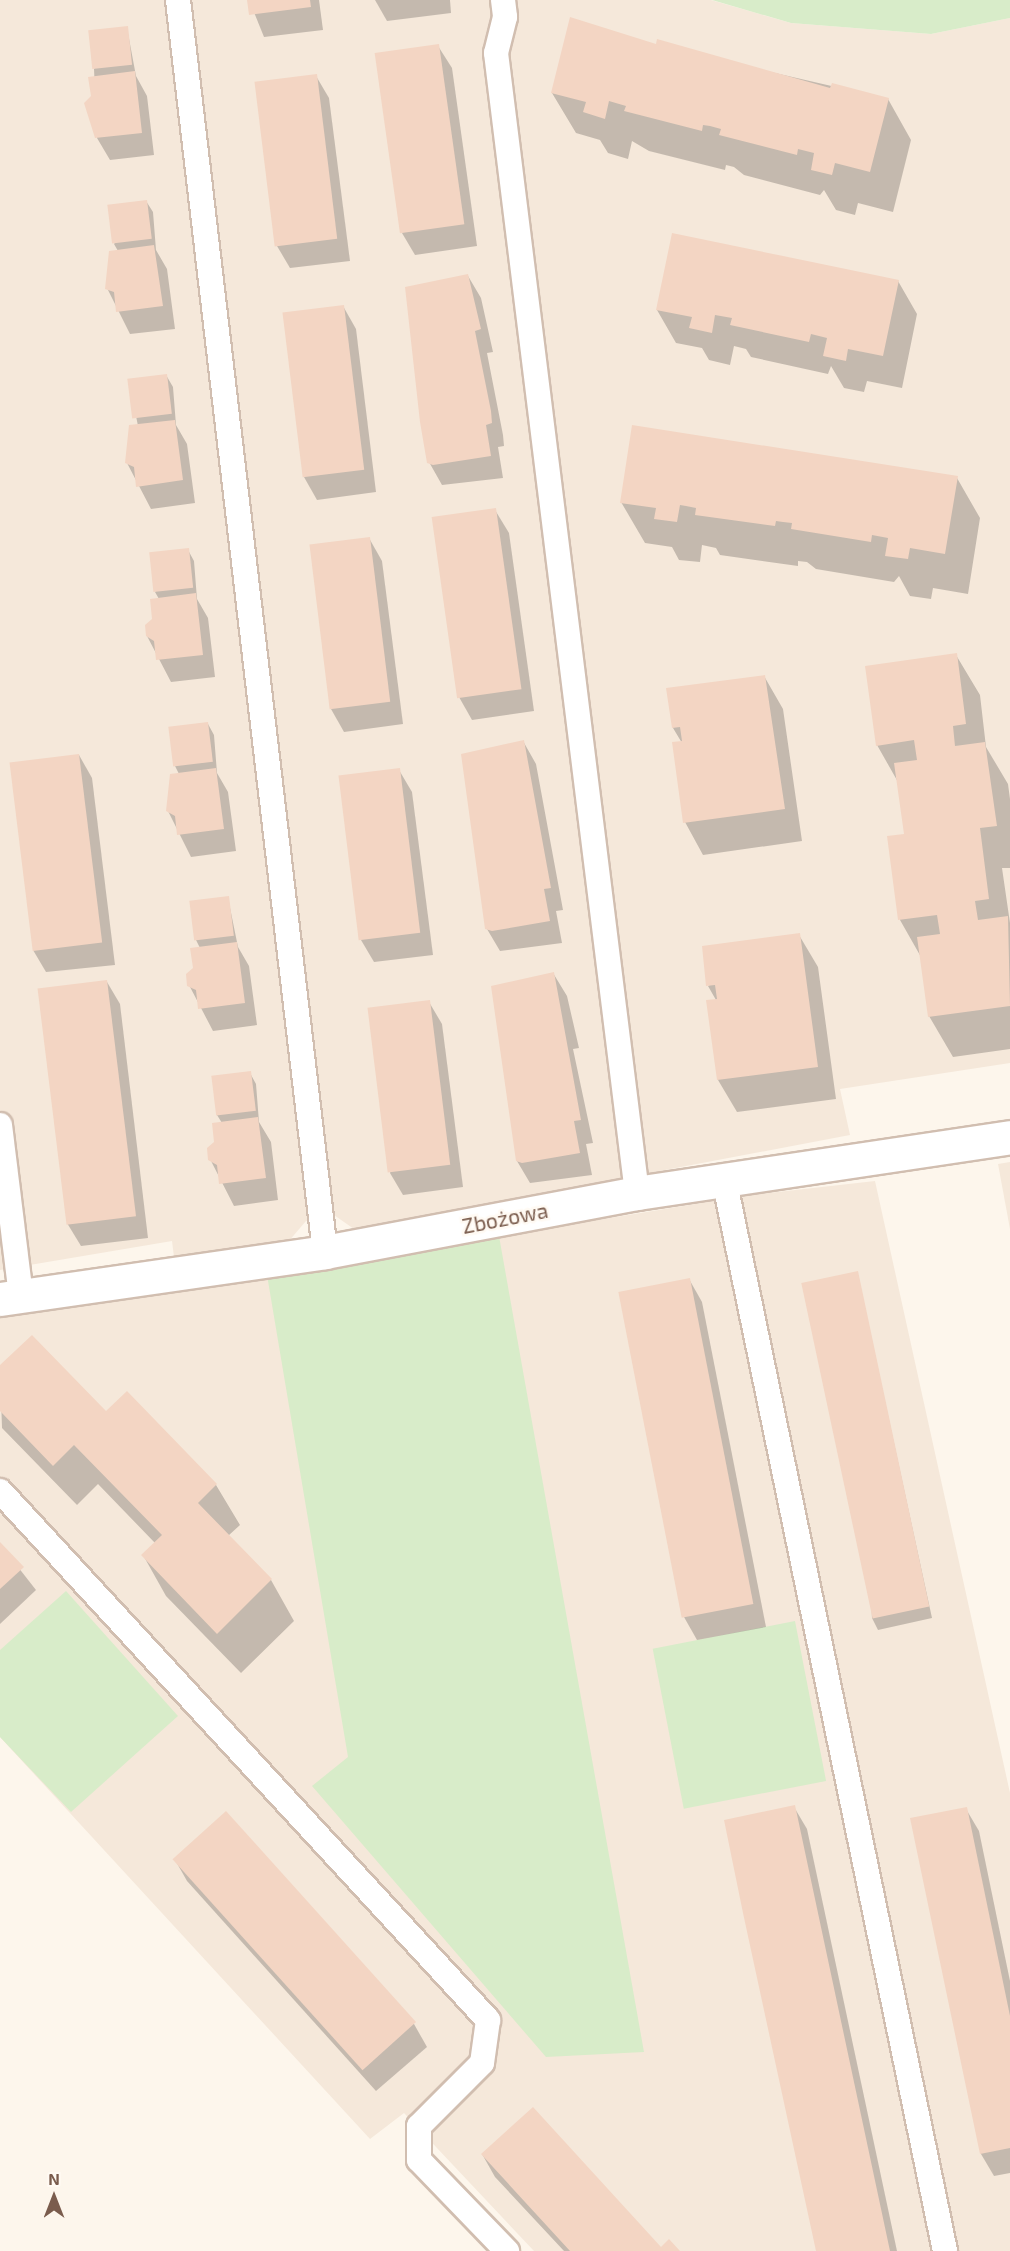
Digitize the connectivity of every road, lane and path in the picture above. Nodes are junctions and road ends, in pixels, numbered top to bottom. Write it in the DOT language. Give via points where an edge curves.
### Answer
graph roads {
  1 [pos="178,0"];
  2 [pos="503,0"];
  3 [pos="0,1125"];
  4 [pos="1010,1137"];
  5 [pos="723,1179"];
  6 [pos="637,1192"];
  7 [pos="325,1252"];
  8 [pos="11,1297"];
  9 [pos="0,1491"];
  10 [pos="507,2251"];
  11 [pos="945,2251"];
  1 -- 7 [label="lane"];
  2 -- 6 [label="lane" via="505,17 496,53"];
  3 -- 8 [label="lane"];
  4 -- 5 [label="street, Zbożowa"];
  5 -- 6 [label="street, Zbożowa"];
  5 -- 11 [label="lane"];
  6 -- 7 [label="street, Zbożowa"];
  7 -- 8 [label="street, Zbożowa"];
  9 -- 10 [label="lane" via="488,2020 482,2063 419,2126 418,2160"];
}
